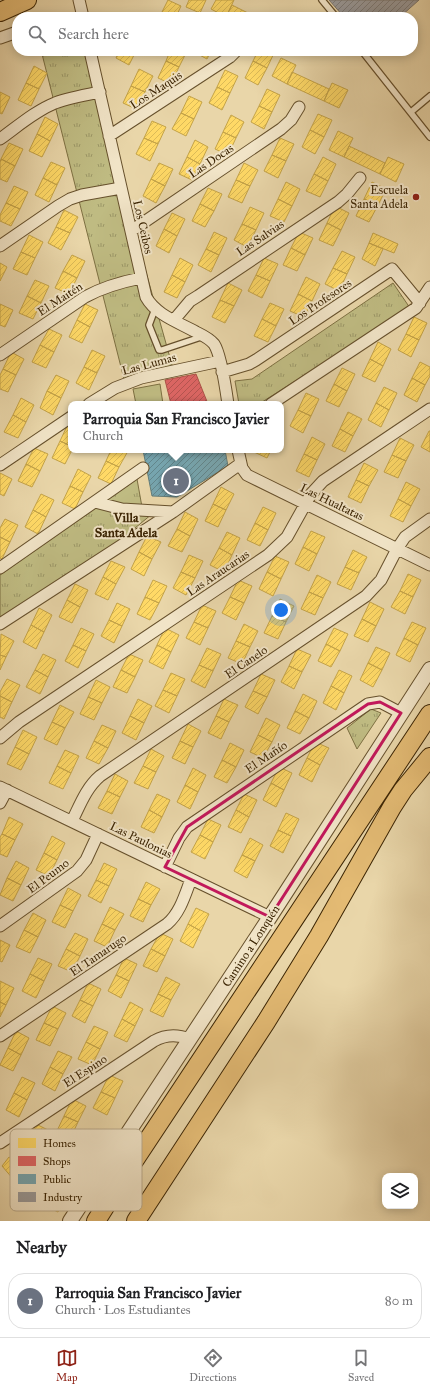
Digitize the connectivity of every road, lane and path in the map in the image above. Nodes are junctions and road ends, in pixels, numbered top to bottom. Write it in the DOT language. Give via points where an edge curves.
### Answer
graph roads {
  1 [pos="27,0"];
  2 [pos="80,0"];
  3 [pos="322,0"];
  4 [pos="0,12"];
  5 [pos="82,12"];
  6 [pos="332,12"];
  7 [pos="12,34"];
  8 [pos="0,38"];
  9 [pos="91,56"];
  10 [pos="231,56"];
  11 [pos="366,56"];
  12 [pos="100,92"];
  13 [pos="430,96"];
  14 [pos="299,107"];
  15 [pos="411,112"];
  16 [pos="109,136"];
  17 [pos="430,137"];
  18 [pos="0,139"];
  19 [pos="360,178"];
  20 [pos="121,188"];
  21 [pos="131,231"];
  22 [pos="0,246"];
  23 [pos="141,278"];
  24 [pos="430,287"];
  25 [pos="420,303"];
  26 [pos="155,309"];
  27 [pos="174,320"];
  28 [pos="204,336"];
  29 [pos="0,355"];
  30 [pos="221,366"];
  31 [pos="94,401"];
  32 [pos="227,401"];
  33 [pos="276,401"];
  34 [pos="430,409"];
  35 [pos="68,419"];
  36 [pos="238,453"];
  37 [pos="240,464"];
  38 [pos="0,465"];
  39 [pos="143,468"];
  40 [pos="95,502"];
  41 [pos="306,504"];
  42 [pos="173,512"];
  43 [pos="430,519"];
  44 [pos="397,549"];
  45 [pos="430,564"];
  46 [pos="0,568"];
  47 [pos="0,624"];
  48 [pos="430,669"];
  49 [pos="401,713"];
  50 [pos="430,714"];
  51 [pos="0,738"];
  52 [pos="430,757"];
  53 [pos="397,763"];
  54 [pos="423,777"];
  55 [pos="3,789"];
  56 [pos="0,802"];
  57 [pos="72,821"];
  58 [pos="98,834"];
  59 [pos="165,867"];
  60 [pos="191,879"];
  61 [pos="270,917"];
  62 [pos="0,926"];
  63 [pos="0,1036"];
  64 [pos="190,1039"];
  65 [pos="21,1129"];
  66 [pos="131,1129"];
  67 [pos="10,1136"];
  68 [pos="0,1143"];
  69 [pos="142,1149"];
  70 [pos="77,1211"];
  71 [pos="102,1211"];
  72 [pos="70,1221"];
  73 [pos="96,1221"];
  74 [pos="136,1221"];
  1 -- 4 [label="main road"];
  2 -- 5 [label="street"];
  3 -- 6 [label="lane"];
  7 -- 8 [label="street"];
  9 -- 12 [label="street, Los Ceibos"];
  10 -- 16 [label="street, Los Maquis"];
  11 -- 15 [label="lane"];
  12 -- 16 [label="street, Los Ceibos"];
  12 -- 18 [label="street" via="54,104"];
  13 -- 15 [label="lane"];
  14 -- 21 [label="street, Las Docas" via="281,130"];
  15 -- 17 [label="lane"];
  16 -- 20 [label="street, Los Ceibos"];
  19 -- 27 [label="street, Las Salvias" via="338,202 190,301"];
  20 -- 21 [label="street, Los Ceibos"];
  20 -- 22 [label="street" via="82,195 70,200"];
  21 -- 23 [label="street, Los Ceibos"];
  23 -- 26 [label="street, Los Ceibos" via="146,297"];
  23 -- 29 [label="street, El Maitén" via="110,285 85,297"];
  24 -- 25 [label="street"];
  25 -- 30 [label="street, Los Profesores" via="392,269 249,364"];
  25 -- 33 [label="street"];
  26 -- 27 [label="street, Los Ceibos"];
  26 -- 28 [label="lane" via="149,325 159,350"];
  27 -- 28 [label="street, Los Ceibos"];
  28 -- 30 [label="street, Los Ceibos" via="217,349"];
  30 -- 31 [label="street, Las Lumas" via="141,378 115,388"];
  30 -- 32 [label="street"];
  34 -- 41 [label="street, Las Araucarias" via="323,481"];
  35 -- 38 [label="street"];
  36 -- 37 [label="street"];
  37 -- 41 [label="street, Las Hualtatas" via="247,475"];
  37 -- 42 [label="street"];
  39 -- 40 [label="street"];
  40 -- 42 [label="street" via="122,509"];
  40 -- 46 [label="street"];
  41 -- 44 [label="street, Las Hualtatas"];
  41 -- 51 [label="street, Las Araucarias" via="282,544 272,552 19,722"];
  42 -- 47 [label="street"];
  43 -- 44 [label="street, El Canelo" via="409,534"];
  44 -- 45 [label="street, Las Hualtatas"];
  44 -- 57 [label="street, El Canelo" via="381,580 366,596 96,780 86,792"];
  48 -- 49 [label="street, Camino a Lonquén"];
  49 -- 59 [label="street, El Mañío" via="380,702 368,704 187,827"];
  49 -- 61 [label="street, Camino a Lonquén"];
  50 -- 53 [label="main road, Camino a Lonquén"];
  52 -- 54 [label="main road"];
  53 -- 54 [label="main road"];
  53 -- 69 [label="main road, Camino a Lonquén"];
  54 -- 74 [label="main road" via="392,807 320,936"];
  55 -- 56 [label="street"];
  55 -- 57 [label="street, Las Paulonias"];
  57 -- 58 [label="street, Las Paulonias"];
  58 -- 59 [label="street, Las Paulonias"];
  58 -- 62 [label="street, El Peumo" via="86,860 77,871"];
  59 -- 60 [label="street, Las Paulonias"];
  60 -- 61 [label="street, Las Paulonias"];
  60 -- 63 [label="street, El Tamarugo" via="178,910 167,924"];
  61 -- 64 [label="street, Camino a Lonquén"];
  64 -- 65 [label="street, El Espino" via="174,1035 160,1037"];
  64 -- 66 [label="street, Camino a Lonquén"];
  67 -- 68 [label="street, El Espino"];
  70 -- 72 [label="street, Camino a Lonquén"];
  71 -- 73 [label="main road, Camino a Lonquén"];
}
